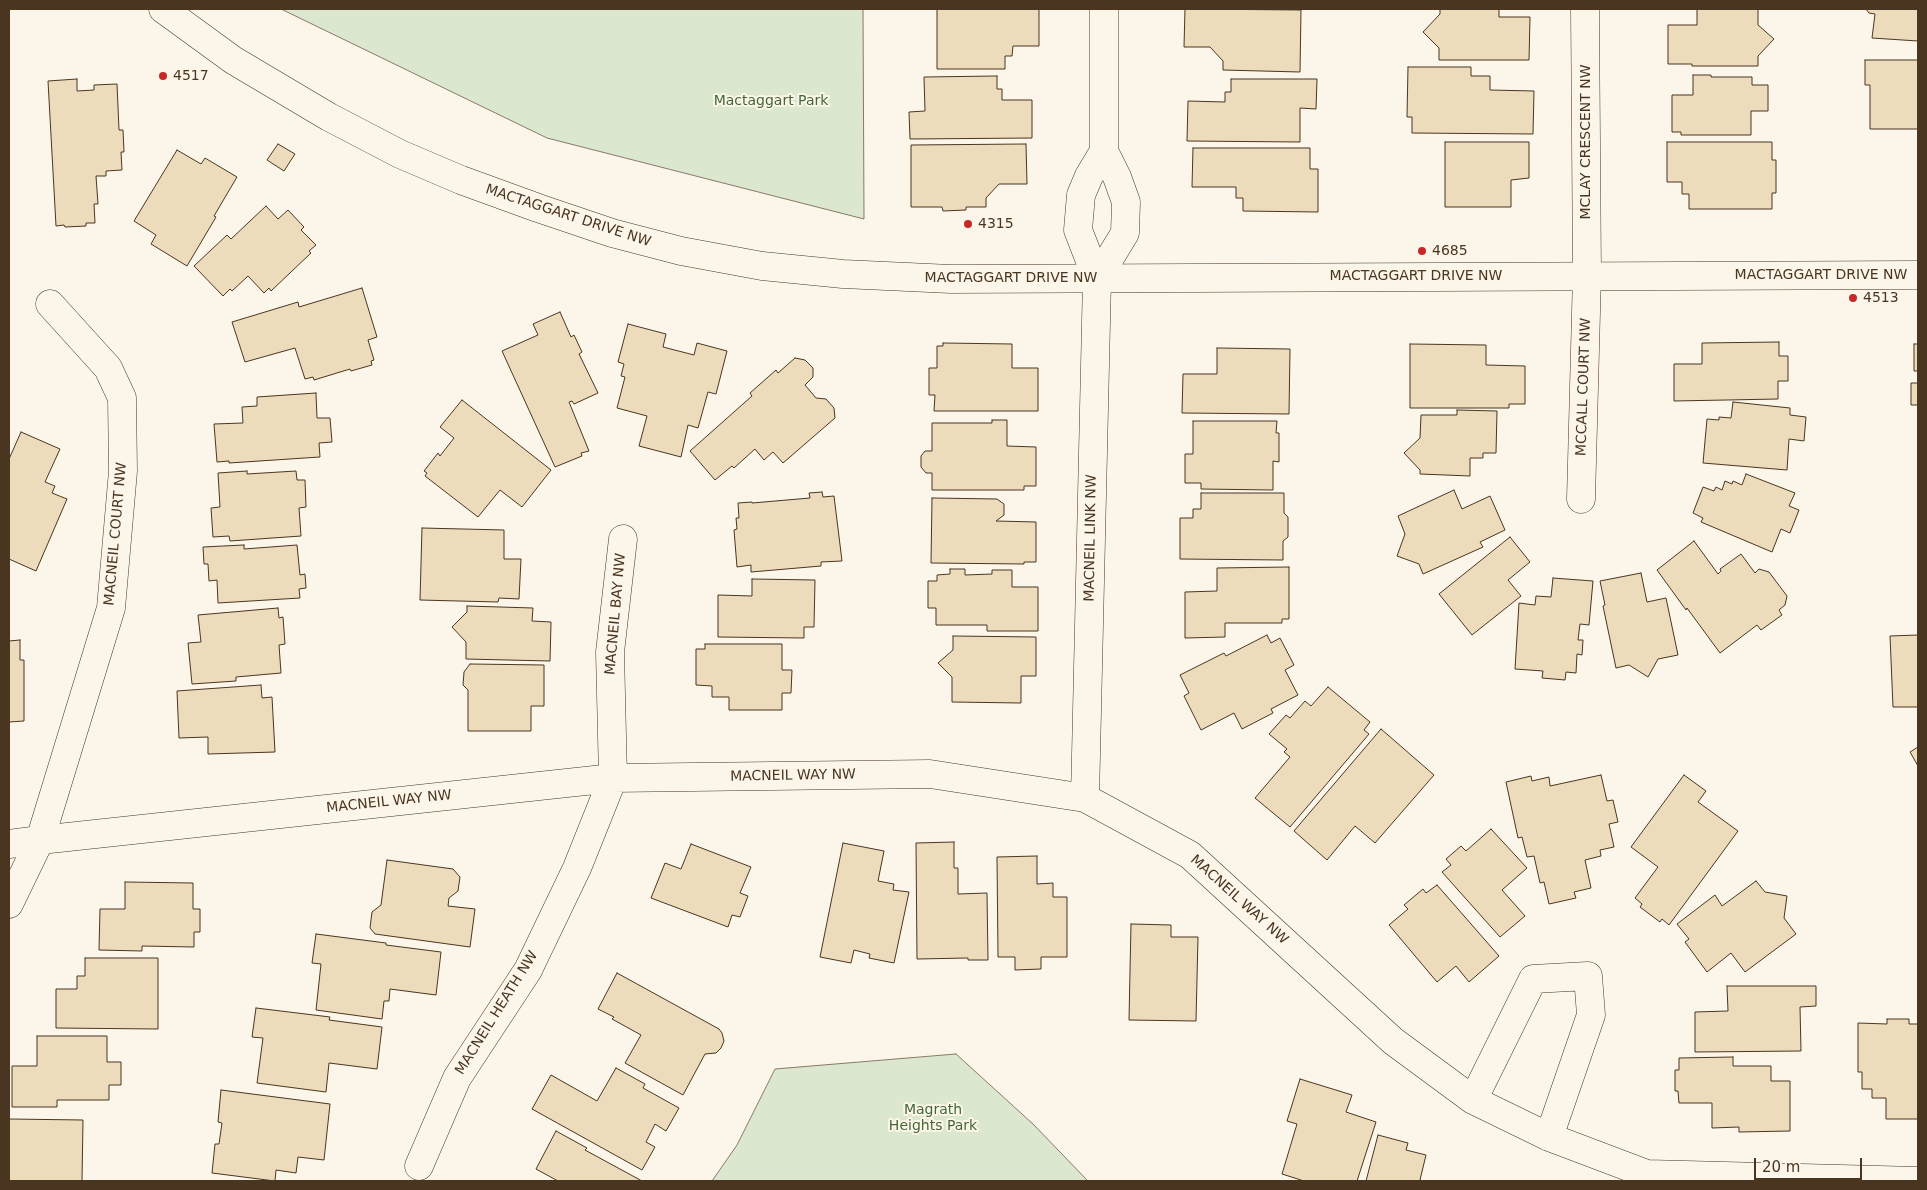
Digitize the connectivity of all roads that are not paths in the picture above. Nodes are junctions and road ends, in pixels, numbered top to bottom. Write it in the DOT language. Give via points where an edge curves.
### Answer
graph roads {
  1 [pos="163,9"];
  2 [pos="1104,9"];
  3 [pos="1586,9"];
  4 [pos="1104,151"];
  5 [pos="1587,275"];
  6 [pos="1918,275"];
  7 [pos="1097,279"];
  8 [pos="50,304"];
  9 [pos="1581,499"];
  10 [pos="623,539"];
  11 [pos="613,778"];
  12 [pos="1085,798"];
  13 [pos="40,840"];
  14 [pos="9,844"];
  15 [pos="9,904"];
  16 [pos="1473,1100"];
  17 [pos="1549,1137"];
  18 [pos="418,1166"];
  19 [pos="1918,1181"];
  1 -- 7 [label="street, MACTAGGART DRIVE NW" via="233,60 329,117 400,154 478,186 612,233 681,251 762,266 843,274 951,279"];
  2 -- 4 [label="street"];
  3 -- 5 [label="street, MCLAY CRESCENT NW"];
  4 -- 7 [label="street" via="1080,195 1078,230"];
  4 -- 7 [label="street" via="1126,202 1125,233"];
  5 -- 6 [label="street, MACTAGGART DRIVE NW"];
  5 -- 7 [label="street, MACTAGGART DRIVE NW"];
  5 -- 9 [label="street, MCCALL COURT NW"];
  7 -- 12 [label="street, MACNEIL LINK NW"];
  8 -- 13 [label="street, MACNEIL COURT NW" via="108,368 122,398 123,471 111,608"];
  10 -- 11 [label="street, MACNEIL BAY NW" via="610,652"];
  11 -- 12 [label="street, MACNEIL WAY NW" via="930,774"];
  11 -- 13 [label="street, MACNEIL WAY NW"];
  11 -- 18 [label="street, MACNEIL HEATH NW" via="577,868 528,970 456,1078"];
  12 -- 16 [label="street, MACNEIL WAY NW" via="1190,855 1393,1041"];
  13 -- 14 [label="street, MACNEIL WAY NW"];
  13 -- 15 [label="street, MACNEIL COURT NW"];
  16 -- 17 [label="street, MACNEIL WAY NW"];
  16 -- 17 [label="street" via="1533,979 1588,976 1591,1015"];
  17 -- 19 [label="street, MACNEIL WAY NW" via="1647,1174"];
}
